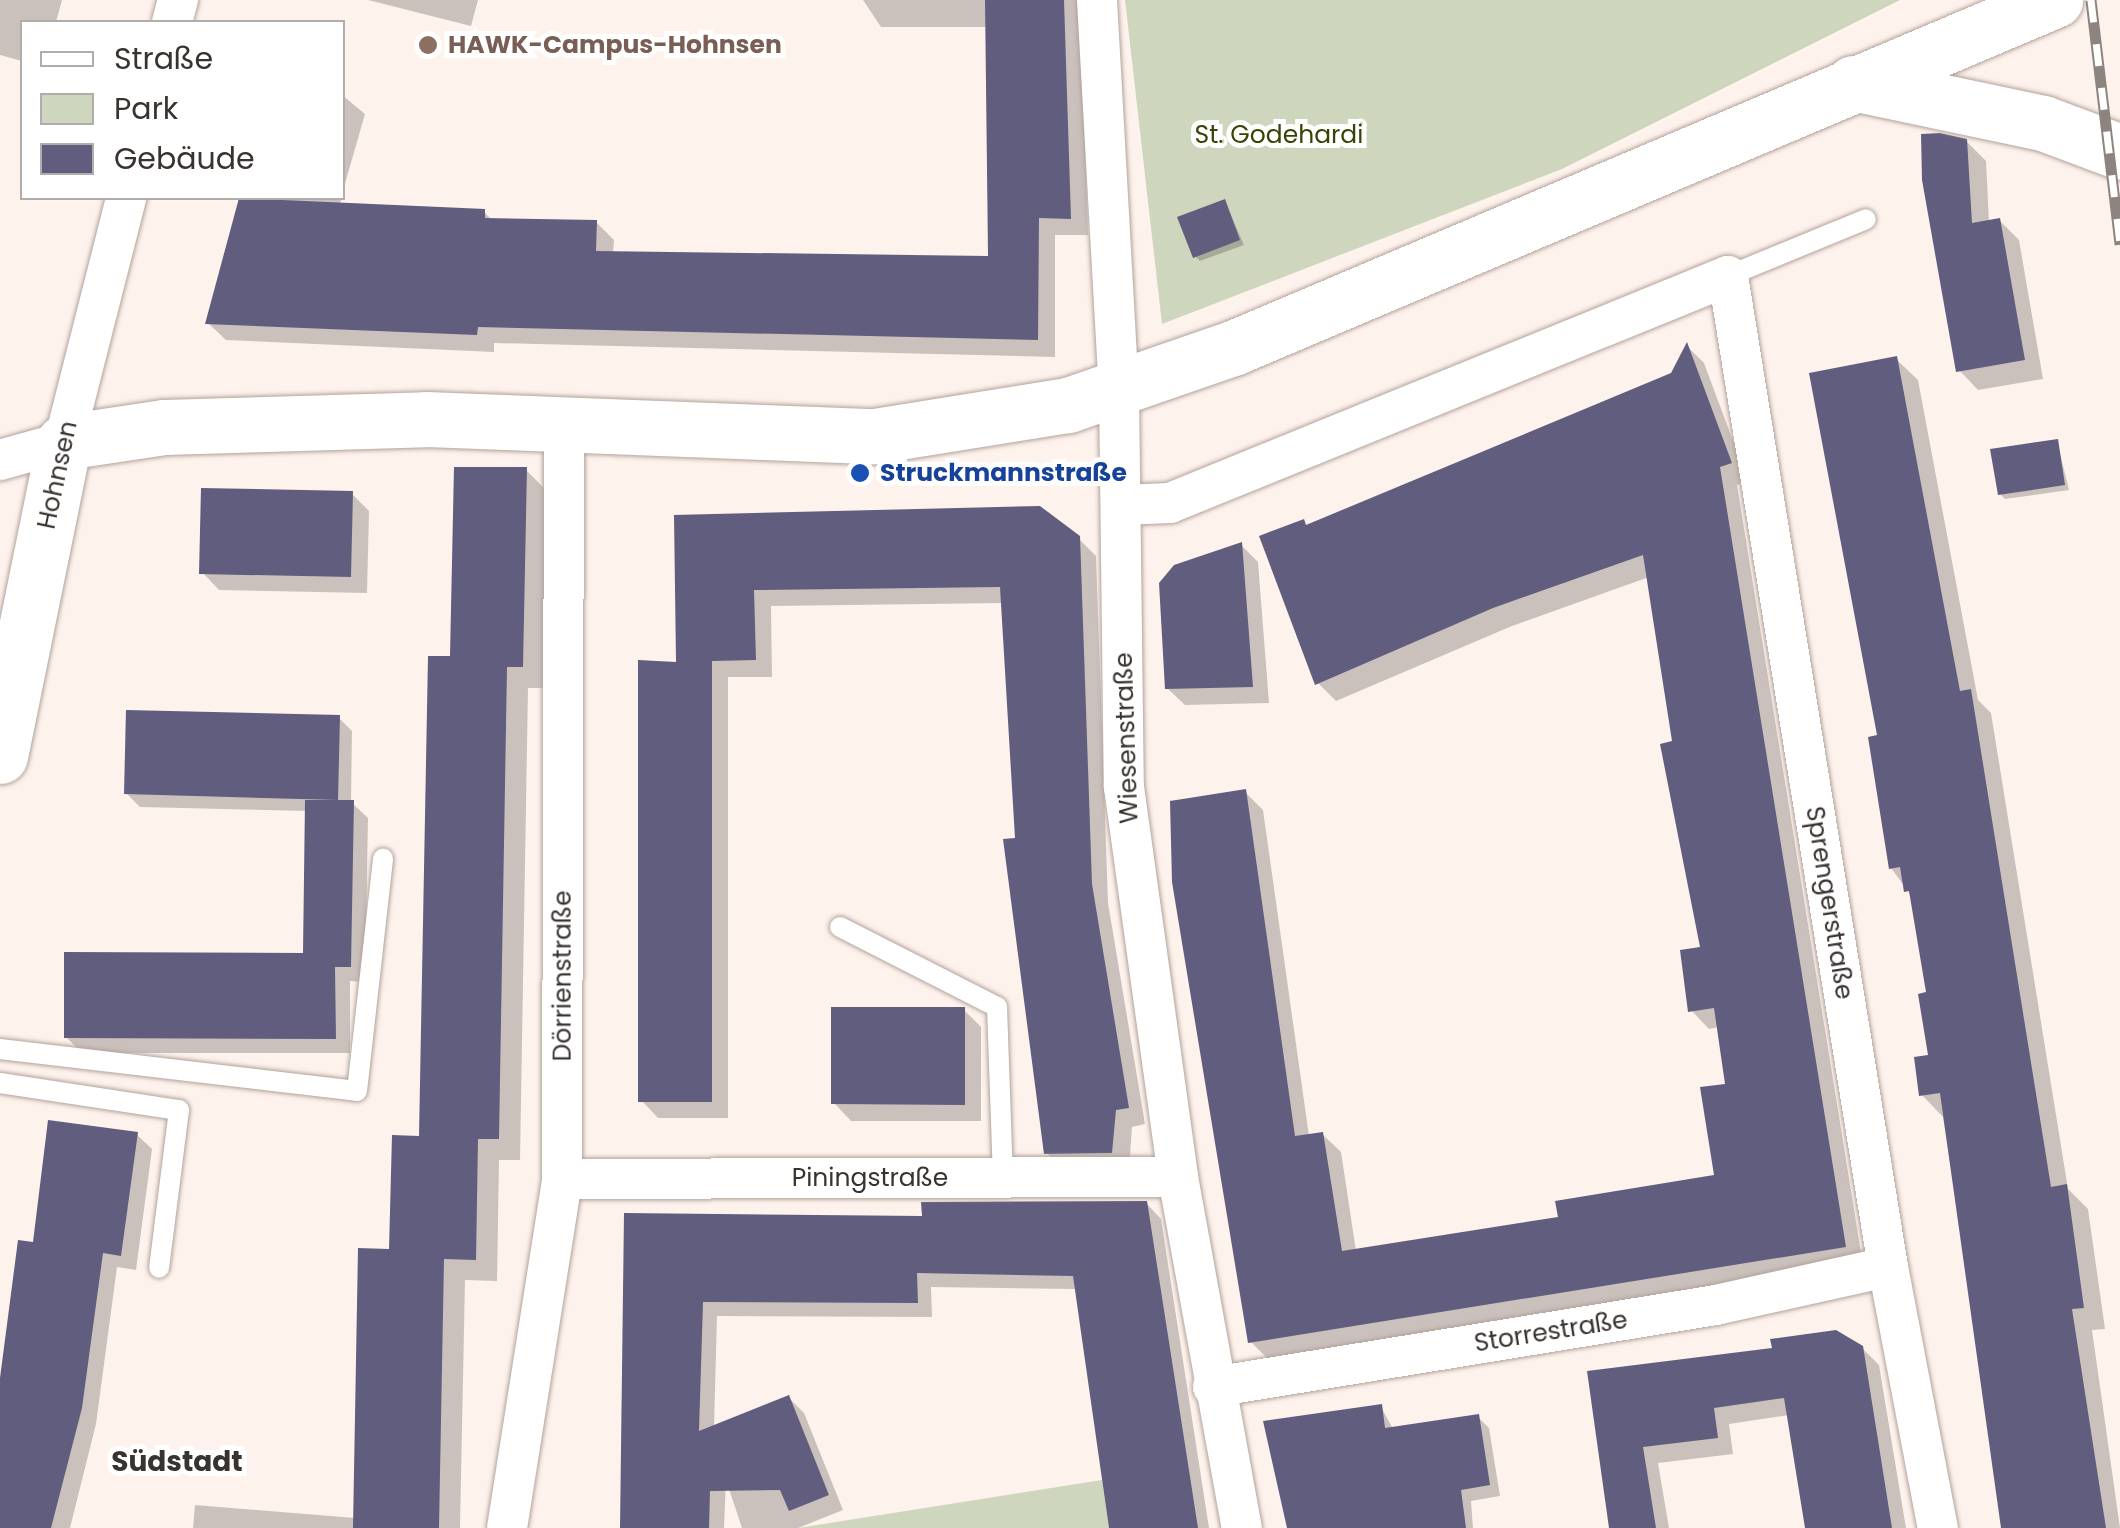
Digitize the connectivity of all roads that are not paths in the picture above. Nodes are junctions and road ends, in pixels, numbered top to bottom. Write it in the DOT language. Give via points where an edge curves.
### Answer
graph roads {
  1 [pos="1097,0"];
  2 [pos="1957,0"];
  3 [pos="2054,0"];
  4 [pos="1853,82"];
  5 [pos="2120,152"];
  6 [pos="125,200"];
  7 [pos="1866,219"];
  8 [pos="1728,276"];
  9 [pos="1118,391"];
  10 [pos="564,420"];
  11 [pos="64,442"];
  12 [pos="0,460"];
  13 [pos="1121,505"];
  14 [pos="0,756"];
  15 [pos="383,858"];
  16 [pos="840,927"];
  17 [pos="0,1049"];
  18 [pos="0,1083"];
  19 [pos="1178,1176"];
  20 [pos="562,1178"];
  21 [pos="1004,1178"];
  22 [pos="159,1268"];
  23 [pos="1888,1268"];
  24 [pos="1213,1387"];
  25 [pos="507,1528"];
  26 [pos="1242,1528"];
  27 [pos="1938,1528"];
  1 -- 9 [label="street, Wiesenstraße"];
  2 -- 4 [label="main road"];
  3 -- 4 [label="main road"];
  4 -- 5 [label="main road" via="2044,123"];
  4 -- 9 [label="main road"];
  6 -- 11 [label="street, Hohnsen"];
  7 -- 8 [label="lane"];
  8 -- 13 [label="street" via="1170,503"];
  8 -- 23 [label="street, Sprengerstraße"];
  9 -- 10 [label="main road" via="962,426 874,436"];
  9 -- 13 [label="street, Wiesenstraße"];
  10 -- 11 [label="main road" via="164,428"];
  10 -- 20 [label="street, Dörrienstraße"];
  11 -- 12 [label="street"];
  11 -- 14 [label="main road, Hohnsen"];
  13 -- 19 [label="street, Wiesenstraße" via="1124,786"];
  15 -- 17 [label="lane" via="357,1091"];
  16 -- 21 [label="lane" via="997,1007"];
  18 -- 22 [label="lane" via="179,1110"];
  19 -- 21 [label="street, Piningstraße"];
  19 -- 24 [label="street, Wiesenstraße"];
  20 -- 21 [label="street, Piningstraße"];
  20 -- 25 [label="street, Dörrienstraße"];
  23 -- 24 [label="street, Storrestraße" via="1716,1305"];
  23 -- 27 [label="street, Sprengerstraße"];
  24 -- 26 [label="street, Wiesenstraße"];
}
